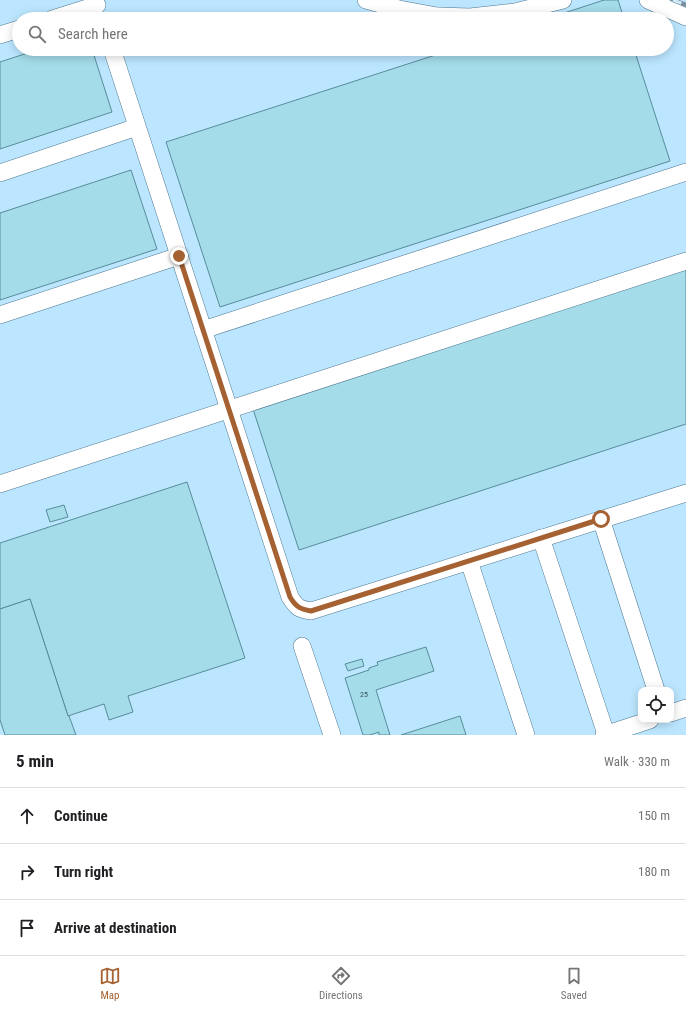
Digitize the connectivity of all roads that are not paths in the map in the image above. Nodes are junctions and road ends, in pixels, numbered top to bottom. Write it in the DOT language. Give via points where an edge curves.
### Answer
graph roads {
  1 [pos="366,0"];
  2 [pos="563,0"];
  3 [pos="648,0"];
  4 [pos="98,8"];
  5 [pos="81,12"];
  6 [pos="415,12"];
  7 [pos="515,12"];
  8 [pos="686,17"];
  9 [pos="12,31"];
  10 [pos="0,35"];
  11 [pos="114,56"];
  12 [pos="137,127"];
  13 [pos="686,172"];
  14 [pos="0,173"];
  15 [pos="179,256"];
  16 [pos="686,261"];
  17 [pos="0,314"];
  18 [pos="203,330"];
  19 [pos="229,410"];
  20 [pos="0,484"];
  21 [pos="686,492"];
  22 [pos="601,519"];
  23 [pos="541,538"];
  24 [pos="469,561"];
  25 [pos="302,646"];
  26 [pos="655,687"];
  27 [pos="686,708"];
  28 [pos="674,712"];
  29 [pos="641,723"];
  30 [pos="332,735"];
  31 [pos="526,735"];
  32 [pos="605,735"];
  1 -- 6 [label="lane"];
  2 -- 7 [label="lane"];
  3 -- 8 [label="lane"];
  4 -- 5 [label="lane"];
  9 -- 10 [label="lane"];
  11 -- 12 [label="lane"];
  12 -- 14 [label="lane"];
  12 -- 15 [label="lane"];
  13 -- 18 [label="lane"];
  15 -- 17 [label="lane"];
  15 -- 18 [label="lane"];
  16 -- 19 [label="lane"];
  18 -- 19 [label="lane"];
  19 -- 20 [label="lane"];
  19 -- 24 [label="lane" via="290,597 295,605 311,611"];
  21 -- 22 [label="lane"];
  22 -- 23 [label="lane"];
  22 -- 26 [label="lane"];
  23 -- 24 [label="lane"];
  23 -- 32 [label="lane"];
  24 -- 31 [label="lane"];
  25 -- 30 [label="lane"];
  27 -- 28 [label="lane"];
  29 -- 32 [label="lane"];
}
